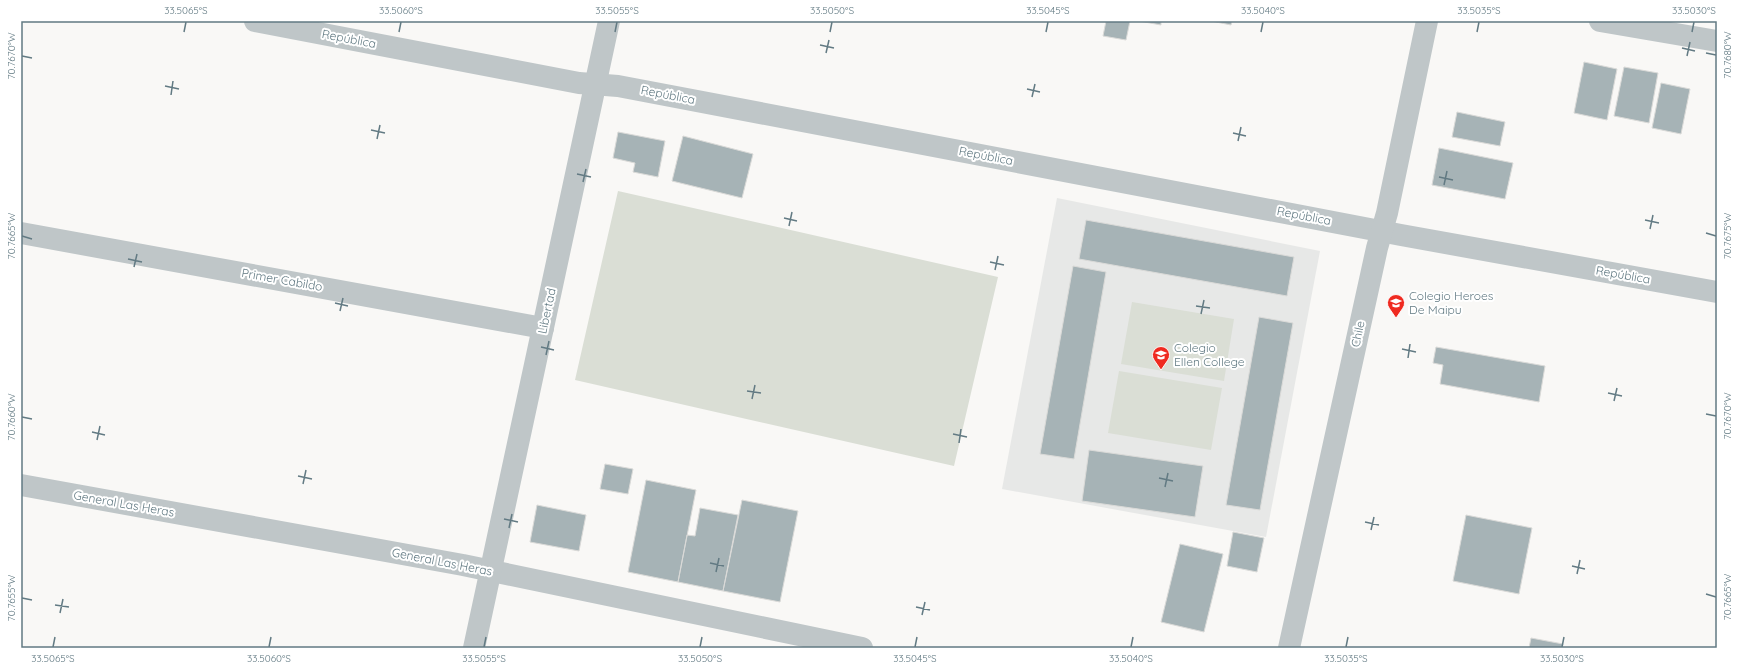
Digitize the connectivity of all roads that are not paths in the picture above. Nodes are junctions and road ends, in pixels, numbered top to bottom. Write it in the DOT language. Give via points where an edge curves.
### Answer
graph roads {
  1 [pos="255,21"];
  2 [pos="609,21"];
  3 [pos="1427,21"];
  4 [pos="1600,21"];
  5 [pos="1717,41"];
  6 [pos="595,84"];
  7 [pos="1381,231"];
  8 [pos="21,233"];
  9 [pos="1717,292"];
  10 [pos="543,328"];
  11 [pos="21,485"];
  12 [pos="490,571"];
  13 [pos="474,648"];
  14 [pos="862,648"];
  15 [pos="1289,648"];
  1 -- 6 [label="street, República"];
  2 -- 6 [label="street, Libertad"];
  3 -- 7 [label="street, Chile"];
  4 -- 5 [label="street"];
  6 -- 7 [label="street, República" via="634,88"];
  6 -- 10 [label="street, Libertad"];
  7 -- 9 [label="street, República"];
  7 -- 15 [label="street, Chile"];
  8 -- 10 [label="street, Primer Cabildo"];
  10 -- 12 [label="street, Libertad"];
  11 -- 12 [label="street, General Las Heras"];
  12 -- 13 [label="street, Libertad"];
  12 -- 14 [label="street, General Las Heras"];
}
